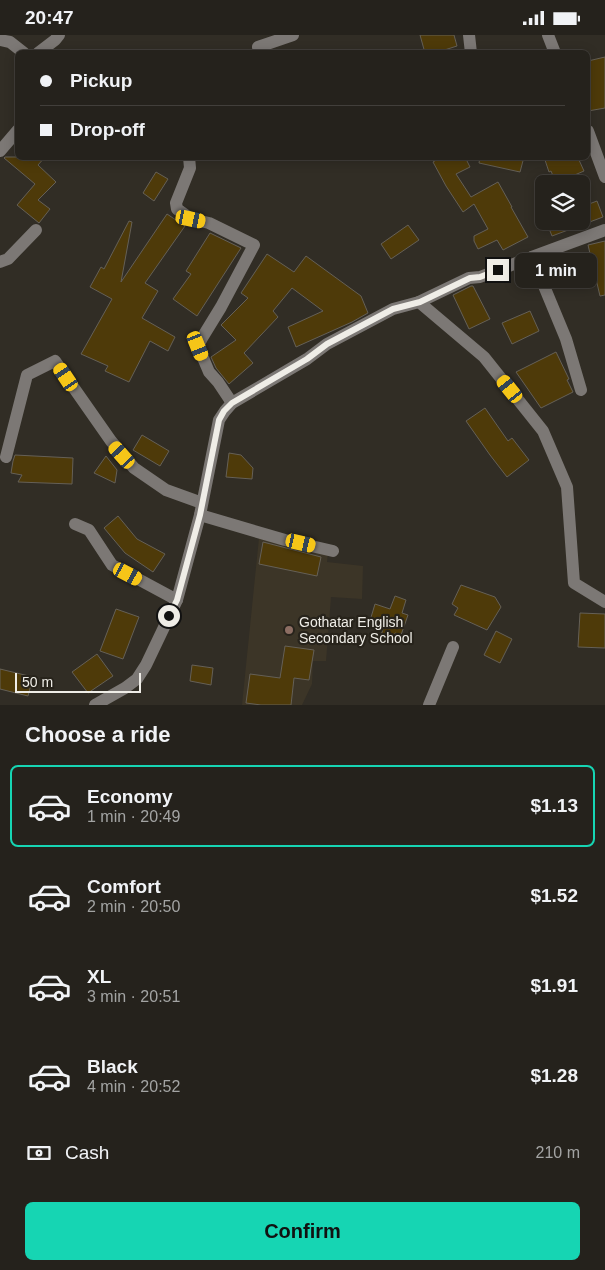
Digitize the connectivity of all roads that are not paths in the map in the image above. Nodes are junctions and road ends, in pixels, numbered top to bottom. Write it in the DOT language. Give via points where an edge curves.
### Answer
graph roads {
  1 [pos="59,35"];
  2 [pos="292,35"];
  3 [pos="469,35"];
  4 [pos="548,35"];
  5 [pos="0,40"];
  6 [pos="258,47"];
  7 [pos="20,50"];
  8 [pos="42,50"];
  9 [pos="471,50"];
  10 [pos="554,50"];
  11 [pos="15,134"];
  12 [pos="590,136"];
  13 [pos="0,151"];
  14 [pos="189,160"];
  15 [pos="605,177"];
  16 [pos="36,230"];
  17 [pos="605,230"];
  18 [pos="532,257"];
  19 [pos="0,262"];
  20 [pos="420,302"];
  21 [pos="581,390"];
  22 [pos="232,403"];
  23 [pos="6,457"];
  24 [pos="201,509"];
  25 [pos="75,524"];
  26 [pos="333,551"];
  27 [pos="177,600"];
  28 [pos="605,602"];
  29 [pos="453,647"];
  30 [pos="95,705"];
  31 [pos="429,705"];
  1 -- 8 [label="street"];
  2 -- 6 [label="street"];
  3 -- 9 [label="street"];
  4 -- 10 [label="street"];
  5 -- 7 [label="street" via="10,42"];
  11 -- 13 [label="street"];
  12 -- 15 [label="street"];
  14 -- 22 [label="street" via="190,168 176,203 177,209 191,219 209,223 254,245 198,346 209,372"];
  16 -- 19 [label="street" via="8,259"];
  17 -- 18 [label="street"];
  18 -- 20 [label="street" via="470,278"];
  18 -- 21 [label="street" via="566,339"];
  20 -- 22 [label="street" via="393,309 327,344"];
  20 -- 28 [label="street" via="484,357 543,431 567,487 574,583"];
  22 -- 24 [label="street" via="219,420"];
  23 -- 24 [label="street" via="27,375 55,361 110,441 134,468"];
  24 -- 26 [label="street" via="285,540"];
  24 -- 27 [label="street"];
  25 -- 27 [label="street" via="89,530 112,565"];
  27 -- 30 [label="street" via="137,679"];
  29 -- 31 [label="street"];
}
